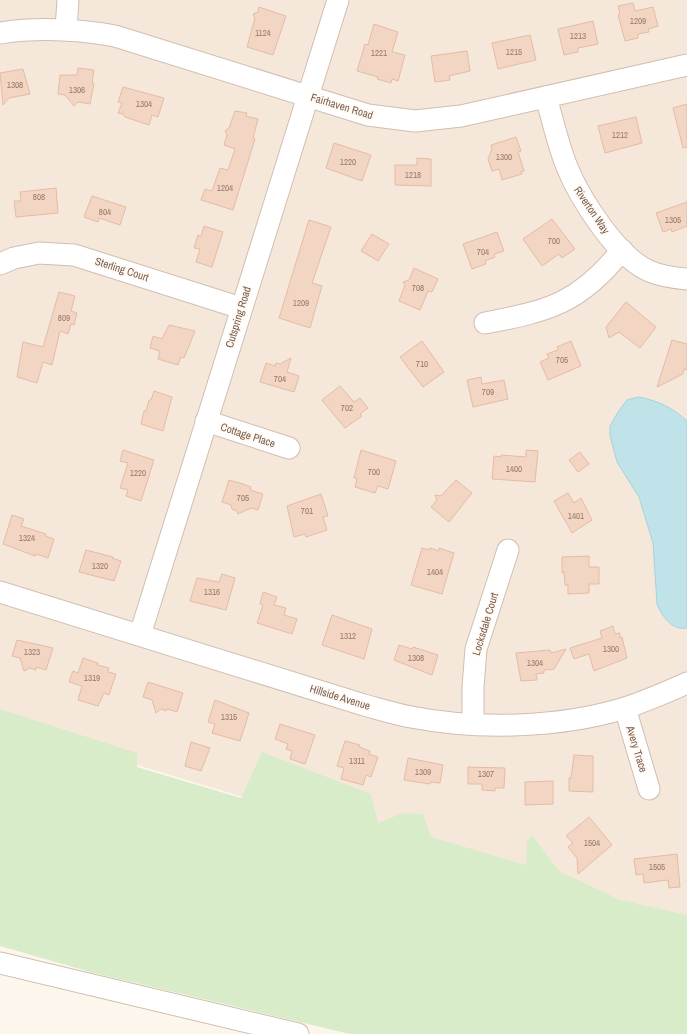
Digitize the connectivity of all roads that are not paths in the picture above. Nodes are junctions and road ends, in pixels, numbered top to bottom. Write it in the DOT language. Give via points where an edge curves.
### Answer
graph roads {
  1 [pos="68,0"];
  2 [pos="338,0"];
  3 [pos="66,29"];
  4 [pos="0,33"];
  5 [pos="687,65"];
  6 [pos="308,96"];
  7 [pos="546,97"];
  8 [pos="622,250"];
  9 [pos="0,264"];
  10 [pos="687,279"];
  11 [pos="241,308"];
  12 [pos="485,323"];
  13 [pos="206,422"];
  14 [pos="289,448"];
  15 [pos="508,550"];
  16 [pos="0,592"];
  17 [pos="140,635"];
  18 [pos="687,683"];
  19 [pos="625,708"];
  20 [pos="473,724"];
  21 [pos="650,789"];
  22 [pos="0,963"];
  23 [pos="298,1034"];
  1 -- 3 [label="street"];
  2 -- 6 [label="street, Cutspring Road"];
  3 -- 4 [label="street, Fairhaven Road"];
  3 -- 6 [label="street, Fairhaven Road" via="115,36"];
  5 -- 7 [label="street, Fairhaven Road"];
  6 -- 7 [label="street, Fairhaven Road" via="379,118 415,121 461,116"];
  6 -- 11 [label="street, Cutspring Road"];
  7 -- 8 [label="street, Riverton Way" via="558,142 574,184 593,215"];
  8 -- 10 [label="street, Riverton Way" via="648,270 671,278"];
  8 -- 12 [label="street" via="601,275 568,300 534,314"];
  9 -- 11 [label="street, Sterling Court" via="39,253 74,255"];
  11 -- 13 [label="street, Cutspring Road"];
  13 -- 14 [label="street, Cottage Place"];
  13 -- 17 [label="street, Cutspring Road"];
  15 -- 20 [label="street, Locksdale Court" via="476,649"];
  16 -- 17 [label="street, Hillside Avenue"];
  17 -- 20 [label="street, Hillside Avenue" via="377,708 411,717"];
  18 -- 19 [label="street, Hillside Avenue"];
  19 -- 20 [label="street, Hillside Avenue" via="589,717 531,725"];
  19 -- 21 [label="street, Avery Trace"];
  22 -- 23 [label="street"];
}
